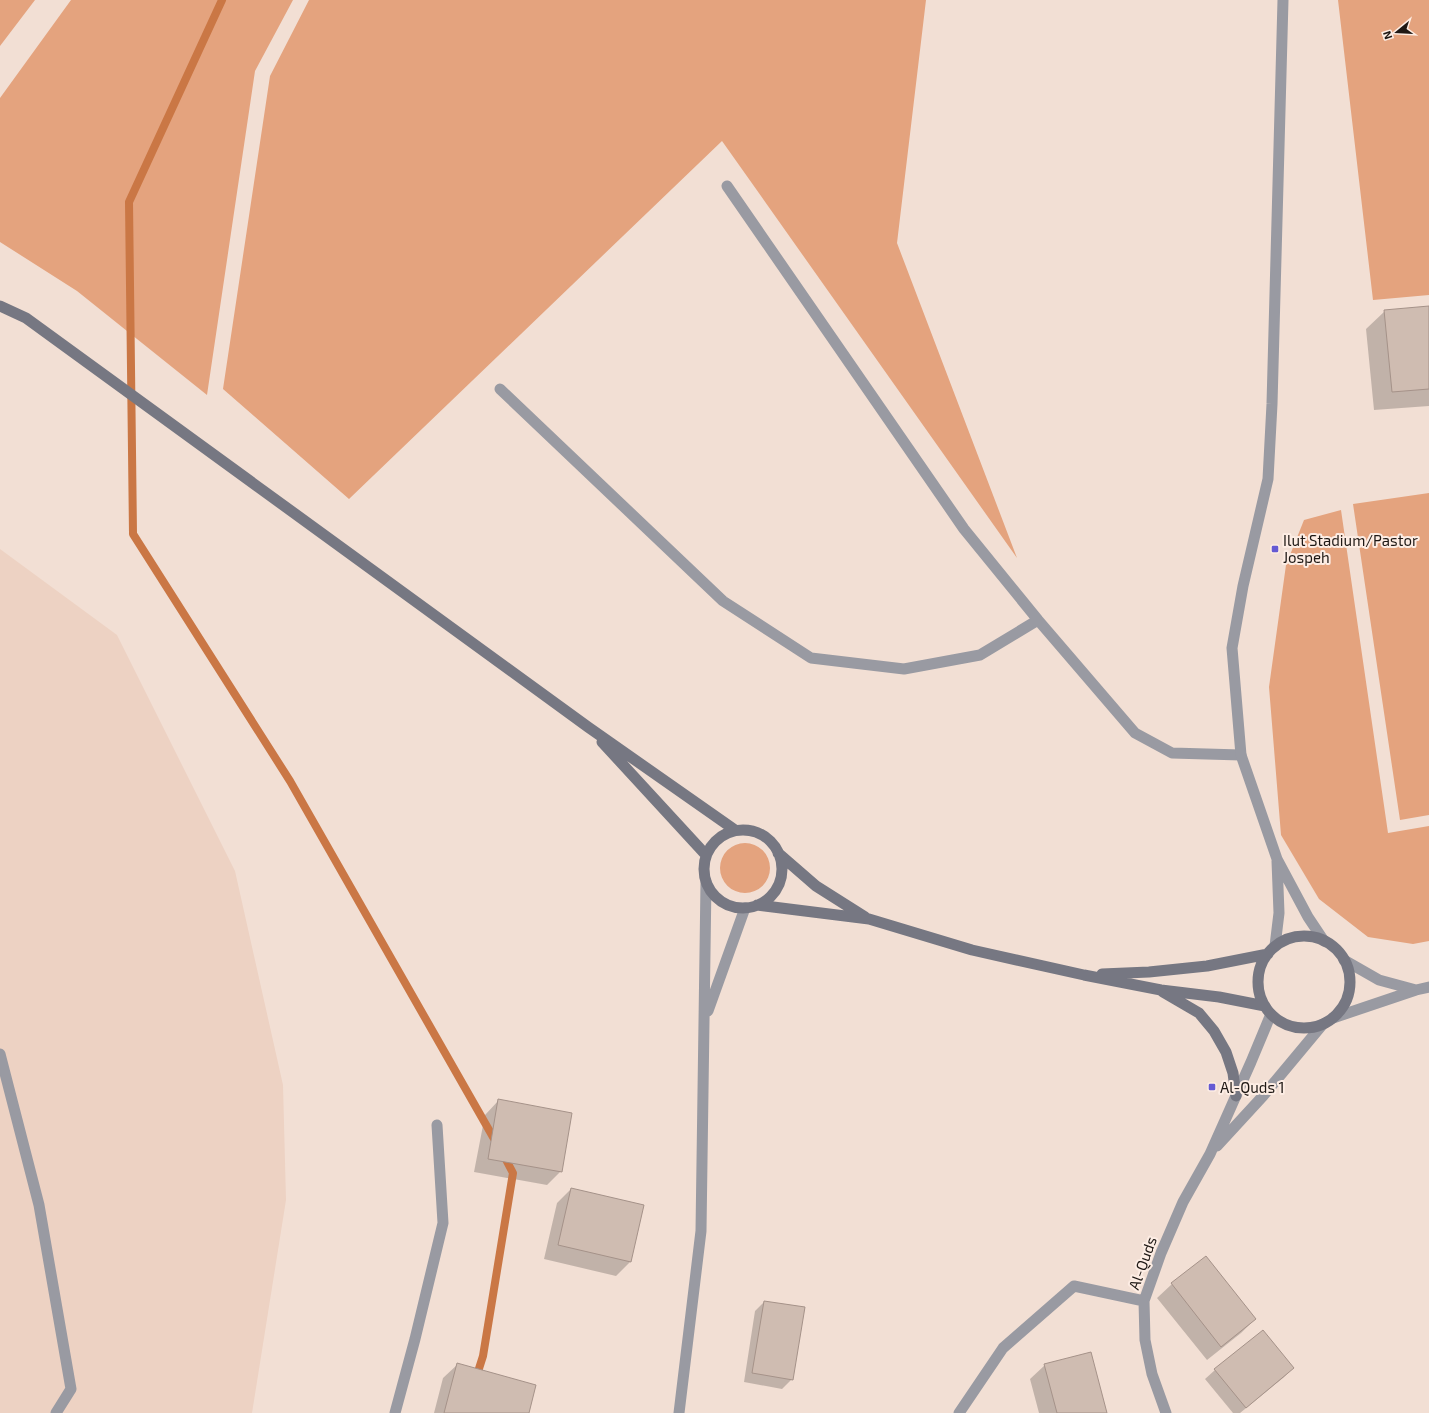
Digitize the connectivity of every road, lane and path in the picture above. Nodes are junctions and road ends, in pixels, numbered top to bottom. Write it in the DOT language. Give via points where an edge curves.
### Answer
graph roads {
  1 [pos="1283,0"];
  2 [pos="727,186"];
  3 [pos="0,306"];
  4 [pos="500,389"];
  5 [pos="1038,620"];
  6 [pos="588,727"];
  7 [pos="1241,755"];
  8 [pos="735,830"];
  9 [pos="778,853"];
  10 [pos="706,855"];
  11 [pos="1277,859"];
  12 [pos="706,882"];
  13 [pos="757,905"];
  14 [pos="745,908"];
  15 [pos="869,919"];
  16 [pos="1324,941"];
  17 [pos="1271,950"];
  18 [pos="1344,960"];
  19 [pos="1084,975"];
  20 [pos="1429,987"];
  21 [pos="1161,990"];
  22 [pos="1416,990"];
  23 [pos="1268,1010"];
  24 [pos="705,1019"];
  25 [pos="1328,1021"];
  26 [pos="0,1054"];
  27 [pos="1236,1096"];
  28 [pos="437,1125"];
  29 [pos="1210,1154"];
  30 [pos="1144,1301"];
  31 [pos="56,1413"];
  32 [pos="395,1413"];
  33 [pos="679,1413"];
  34 [pos="959,1413"];
  35 [pos="1166,1413"];
  1 -- 7 [label="street" via="1268,479 1243,586 1232,648"];
  2 -- 5 [label="street" via="964,529"];
  3 -- 6 [label="main road" via="26,318"];
  4 -- 5 [label="street" via="723,601 811,658 904,669 980,654"];
  5 -- 7 [label="street" via="1135,733 1172,753"];
  6 -- 8 [label="main road"];
  6 -- 10 [label="main road"];
  7 -- 11 [label="street"];
  8 -- 9 [label="main road" via="749,830 762,835 772,843"];
  8 -- 10 [label="main road" via="712,844"];
  9 -- 13 [label="main road" via="782,866 776,890 768,899"];
  9 -- 15 [label="main road" via="816,886"];
  10 -- 12 [label="main road" via="703,869"];
  11 -- 16 [label="street" via="1308,918"];
  11 -- 17 [label="street" via="1279,913"];
  12 -- 14 [label="main road" via="712,894 722,902 733,907"];
  12 -- 24 [label="street"];
  13 -- 14 [label="main road"];
  13 -- 15 [label="main road"];
  14 -- 24 [label="street"];
  15 -- 19 [label="main road" via="972,950"];
  16 -- 17 [label="main road" via="1314,937 1294,937"];
  16 -- 18 [label="main road"];
  17 -- 19 [label="main road" via="1207,966"];
  17 -- 23 [label="main road" via="1261,966 1258,979 1260,993"];
  18 -- 22 [label="street" via="1379,980"];
  18 -- 25 [label="main road" via="1350,984 1348,997 1342,1008"];
  19 -- 21 [label="main road"];
  20 -- 22 [label="street"];
  21 -- 23 [label="main road" via="1219,997"];
  21 -- 27 [label="main road" via="1199,1013 1214,1031 1226,1052 1233,1073"];
  22 -- 25 [label="street"];
  23 -- 25 [label="main road" via="1282,1022 1295,1027 1310,1028"];
  23 -- 27 [label="street"];
  24 -- 33 [label="street" via="701,1231"];
  25 -- 29 [label="street"];
  26 -- 31 [label="street" via="39,1204 71,1389"];
  27 -- 29 [label="street"];
  28 -- 32 [label="street" via="443,1222"];
  29 -- 30 [label="street, Al-Quds" via="1183,1202"];
  30 -- 34 [label="street" via="1074,1286 1003,1348"];
  30 -- 35 [label="street, Al-Quds" via="1145,1340 1152,1374"];
}
